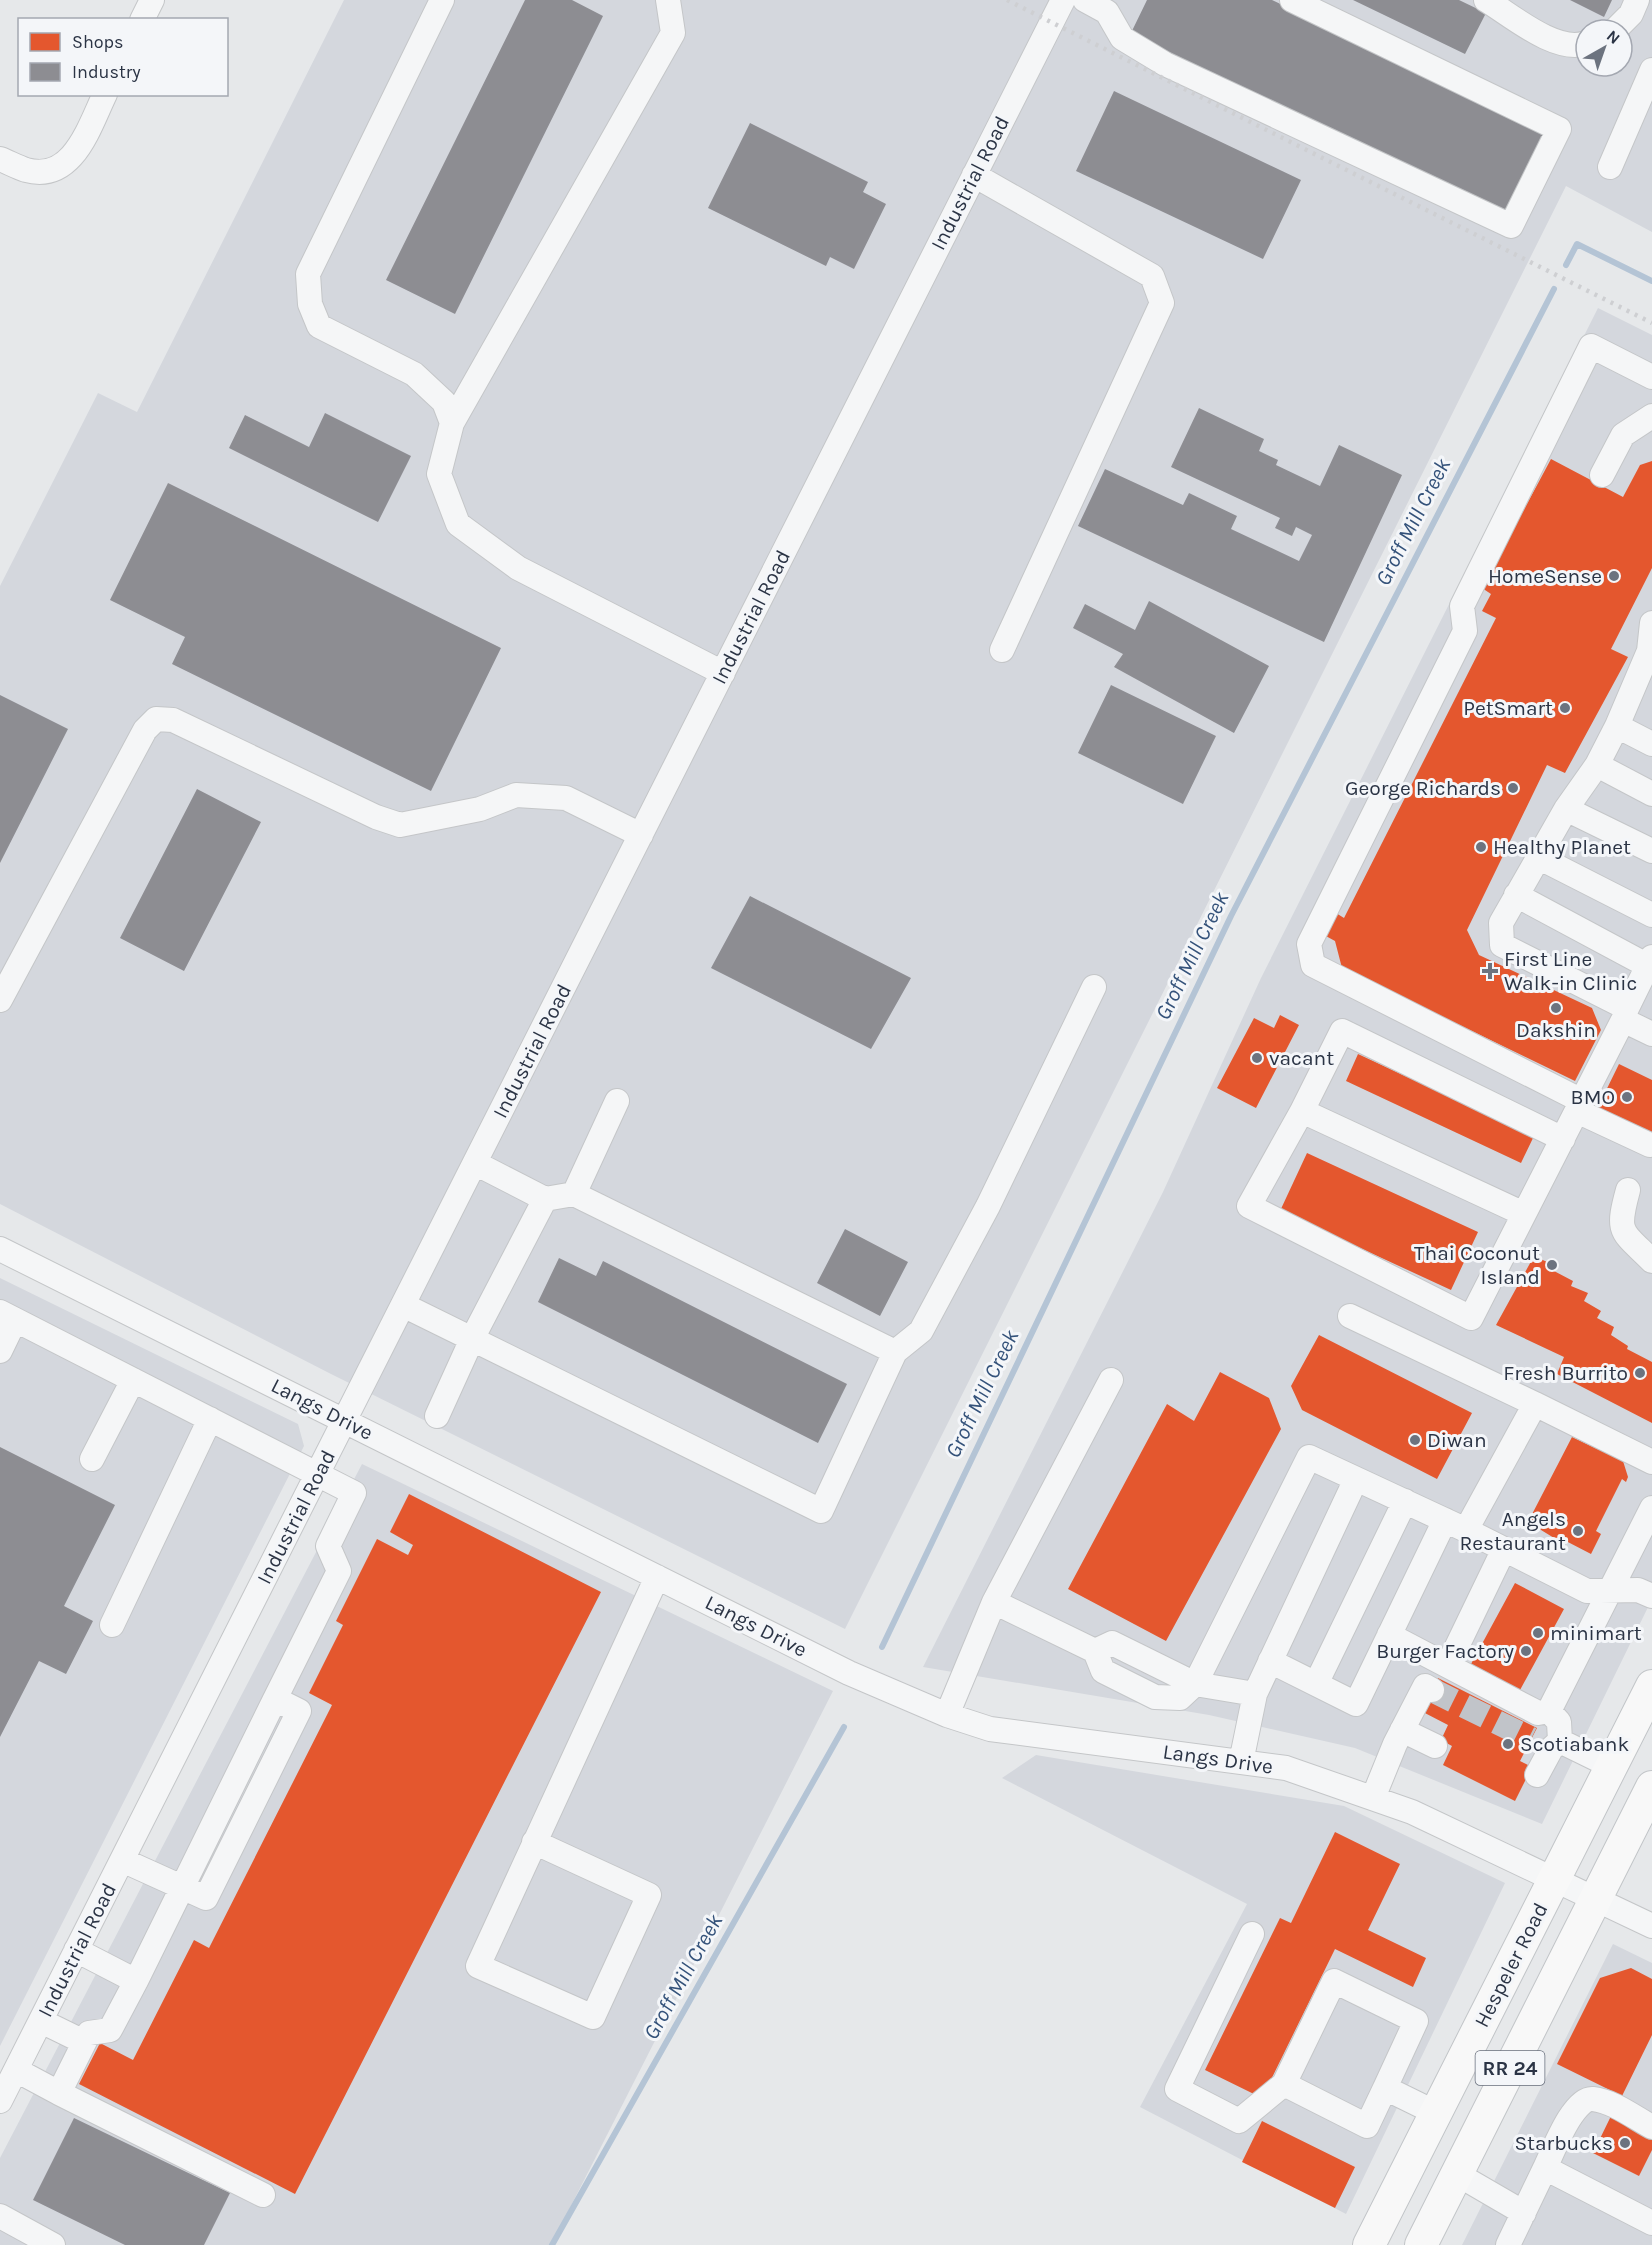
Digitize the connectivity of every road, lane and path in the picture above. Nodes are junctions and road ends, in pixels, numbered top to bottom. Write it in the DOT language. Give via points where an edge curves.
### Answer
graph roads {
  1 [pos="152,0"];
  2 [pos="442,0"];
  3 [pos="668,0"];
  4 [pos="1063,0"];
  5 [pos="1085,0"];
  6 [pos="1292,0"];
  7 [pos="1486,0"];
  8 [pos="1637,0"];
  9 [pos="143,18"];
  10 [pos="1627,18"];
  11 [pos="1574,44"];
  12 [pos="1652,70"];
  13 [pos="104,96"];
  14 [pos="0,159"];
  15 [pos="1610,167"];
  16 [pos="974,175"];
  17 [pos="1652,377"];
  18 [pos="1652,416"];
  19 [pos="452,423"];
  20 [pos="1602,475"];
  21 [pos="1652,623"];
  22 [pos="1002,651"];
  23 [pos="723,673"];
  24 [pos="1617,726"];
  25 [pos="1652,744"];
  26 [pos="1597,765"];
  27 [pos="1652,794"];
  28 [pos="1566,809"];
  29 [pos="641,835"];
  30 [pos="1652,851"];
  31 [pos="1538,857"];
  32 [pos="1516,895"];
  33 [pos="1652,915"];
  34 [pos="1650,964"];
  35 [pos="1094,987"];
  36 [pos="0,1000"];
  37 [pos="1625,1014"];
  38 [pos="1652,1034"];
  39 [pos="617,1101"];
  40 [pos="1580,1106"];
  41 [pos="1302,1111"];
  42 [pos="1563,1139"];
  43 [pos="1650,1145"];
  44 [pos="475,1164"];
  45 [pos="1628,1190"];
  46 [pos="574,1194"];
  47 [pos="545,1199"];
  48 [pos="1524,1214"];
  49 [pos="0,1249"];
  50 [pos="1652,1261"];
  51 [pos="403,1305"];
  52 [pos="8,1316"];
  53 [pos="1350,1316"];
  54 [pos="472,1339"];
  55 [pos="0,1351"];
  56 [pos="895,1352"];
  57 [pos="133,1380"];
  58 [pos="1111,1380"];
  59 [pos="1534,1404"];
  60 [pos="437,1416"];
  61 [pos="210,1419"];
  62 [pos="345,1421"];
  63 [pos="92,1459"];
  64 [pos="1652,1462"];
  65 [pos="318,1474"];
  66 [pos="1356,1479"];
  67 [pos="1405,1501"];
  68 [pos="1652,1508"];
  69 [pos="1456,1525"];
  70 [pos="1504,1549"];
  71 [pos="657,1577"];
  72 [pos="1611,1589"];
  73 [pos="1652,1596"];
  74 [pos="994,1602"];
  75 [pos="112,1625"];
  76 [pos="1389,1635"];
  77 [pos="1270,1661"];
  78 [pos="1448,1665"];
  79 [pos="1195,1684"];
  80 [pos="1316,1684"];
  81 [pos="1652,1686"];
  82 [pos="1432,1690"];
  83 [pos="1255,1694"];
  84 [pos="1550,1711"];
  85 [pos="947,1715"];
  86 [pos="1402,1730"];
  87 [pos="1547,1743"];
  88 [pos="1435,1746"];
  89 [pos="1241,1762"];
  90 [pos="1611,1766"];
  91 [pos="1537,1775"];
  92 [pos="1652,1787"];
  93 [pos="1373,1798"];
  94 [pos="534,1842"];
  95 [pos="122,1860"];
  96 [pos="1555,1878"];
  97 [pos="180,1887"];
  98 [pos="1595,1898"];
  99 [pos="1652,1926"];
  100 [pos="1252,1934"];
  101 [pos="76,1950"];
  102 [pos="136,1981"];
  103 [pos="41,2021"];
  104 [pos="84,2042"];
  105 [pos="16,2070"];
  106 [pos="1284,2084"];
  107 [pos="1385,2088"];
  108 [pos="58,2093"];
  109 [pos="0,2101"];
  110 [pos="1436,2113"];
  111 [pos="1652,2127"];
  112 [pos="1545,2168"];
  113 [pos="1457,2174"];
  114 [pos="263,2195"];
  115 [pos="1524,2213"];
  116 [pos="0,2216"];
  117 [pos="1651,2221"];
  118 [pos="54,2245"];
  119 [pos="1369,2245"];
  120 [pos="1421,2245"];
  121 [pos="1508,2245"];
  1 -- 9 [label="street"];
  2 -- 19 [label="street" via="308,274 310,304 319,326 414,374 444,402"];
  3 -- 19 [label="street" via="672,33"];
  4 -- 16 [label="street, Industrial Road"];
  5 -- 6 [label="street" via="1107,12 1122,38 1165,64 1511,226 1559,129"];
  7 -- 11 [label="street" via="1548,39"];
  8 -- 10 [label="street"];
  12 -- 15 [label="street"];
  13 -- 14 [label="street" via="73,157 56,170 27,171"];
  16 -- 22 [label="street" via="1152,276 1162,303"];
  16 -- 23 [label="street, Industrial Road"];
  17 -- 40 [label="street" via="1591,346 1462,606 1465,631 1309,944 1313,965"];
  18 -- 20 [label="street" via="1623,435"];
  19 -- 23 [label="street" via="439,474 458,524 518,568"];
  21 -- 24 [label="street" via="1649,651"];
  23 -- 29 [label="street, Industrial Road"];
  24 -- 25 [label="street"];
  24 -- 26 [label="street"];
  26 -- 27 [label="street"];
  26 -- 28 [label="street"];
  28 -- 30 [label="street"];
  28 -- 31 [label="street"];
  29 -- 36 [label="street" via="566,798 516,795 480,810 400,825 172,720 156,719 145,730"];
  29 -- 44 [label="street, Industrial Road"];
  31 -- 32 [label="street"];
  31 -- 33 [label="street"];
  32 -- 34 [label="street"];
  32 -- 37 [label="street" via="1500,922 1502,945"];
  34 -- 37 [label="street"];
  35 -- 56 [label="street" via="988,1206 921,1330"];
  37 -- 38 [label="street"];
  37 -- 40 [label="street"];
  39 -- 46 [label="street"];
  40 -- 42 [label="street"];
  40 -- 43 [label="street"];
  41 -- 42 [label="street" via="1342,1031"];
  41 -- 48 [label="street"];
  41 -- 48 [label="street" via="1249,1206 1471,1318"];
  42 -- 48 [label="street"];
  44 -- 47 [label="street"];
  44 -- 51 [label="street, Industrial Road"];
  45 -- 50 [label="street" via="1620,1219 1625,1234"];
  46 -- 47 [label="street"];
  46 -- 56 [label="street"];
  47 -- 54 [label="street"];
  49 -- 62 [label="street, Langs Drive"];
  51 -- 54 [label="street"];
  51 -- 62 [label="street, Industrial Road"];
  52 -- 55 [label="street"];
  52 -- 57 [label="street"];
  53 -- 59 [label="street"];
  54 -- 56 [label="street" via="820,1511"];
  54 -- 60 [label="street"];
  57 -- 61 [label="street"];
  57 -- 63 [label="street"];
  58 -- 74 [label="street"];
  59 -- 64 [label="street"];
  59 -- 69 [label="street"];
  61 -- 65 [label="street"];
  61 -- 75 [label="street"];
  62 -- 65 [label="street, Industrial Road"];
  62 -- 71 [label="street, Langs Drive"];
  65 -- 95 [label="street, Industrial Road"];
  65 -- 97 [label="street" via="354,1493 328,1546 339,1571"];
  66 -- 67 [label="street"];
  66 -- 77 [label="street"];
  66 -- 79 [label="street" via="1309,1457"];
  67 -- 69 [label="street"];
  67 -- 80 [label="street"];
  68 -- 72 [label="street"];
  69 -- 70 [label="street"];
  69 -- 76 [label="street"];
  70 -- 72 [label="street" via="1587,1591"];
  70 -- 78 [label="street"];
  71 -- 85 [label="street, Langs Drive" via="849,1673"];
  71 -- 94 [label="street"];
  72 -- 73 [label="street" via="1638,1590"];
  72 -- 84 [label="street"];
  74 -- 79 [label="street" via="1095,1651 1103,1671 1155,1697 1180,1698"];
  74 -- 85 [label="street"];
  76 -- 78 [label="street"];
  76 -- 80 [label="street" via="1356,1704"];
  77 -- 80 [label="street"];
  77 -- 83 [label="street"];
  78 -- 84 [label="street" via="1538,1713"];
  79 -- 83 [label="street"];
  81 -- 90 [label="main road, Hespeler Road / RR 24"];
  82 -- 86 [label="street" via="1425,1686"];
  83 -- 89 [label="street"];
  84 -- 87 [label="street" via="1559,1722"];
  85 -- 89 [label="street, Langs Drive" via="990,1729"];
  86 -- 88 [label="street"];
  86 -- 93 [label="street"];
  87 -- 90 [label="street"];
  87 -- 91 [label="street"];
  89 -- 93 [label="street, Langs Drive" via="1286,1768"];
  90 -- 96 [label="main road, Hespeler Road / RR 24"];
  92 -- 98 [label="main road, RR 24"];
  93 -- 96 [label="street, Langs Drive"];
  94 -- 94 [label="street" via="477,1966 593,2017 649,1895"];
  95 -- 97 [label="street"];
  95 -- 101 [label="street, Industrial Road"];
  96 -- 98 [label="street, Langs Drive"];
  96 -- 110 [label="main road, Hespeler Road / RR 24"];
  97 -- 102 [label="street"];
  98 -- 99 [label="street, Langs Drive"];
  98 -- 113 [label="main road, RR 24"];
  100 -- 106 [label="street" via="1177,2089 1239,2121"];
  101 -- 102 [label="street"];
  101 -- 103 [label="street, Industrial Road"];
  102 -- 104 [label="street" via="110,2030 89,2033"];
  103 -- 104 [label="street"];
  103 -- 105 [label="street, Industrial Road"];
  104 -- 108 [label="street"];
  105 -- 108 [label="street"];
  105 -- 109 [label="street, Industrial Road"];
  106 -- 107 [label="street" via="1367,2126"];
  106 -- 107 [label="street" via="1334,1981 1416,2020"];
  107 -- 110 [label="street"];
  108 -- 114 [label="street"];
  110 -- 119 [label="main road, Hespeler Road / RR 24"];
  111 -- 112 [label="street" via="1590,2098 1573,2111"];
  112 -- 115 [label="street"];
  112 -- 117 [label="street"];
  113 -- 115 [label="street"];
  113 -- 120 [label="main road, RR 24"];
  115 -- 121 [label="street"];
  116 -- 118 [label="street"];
}
